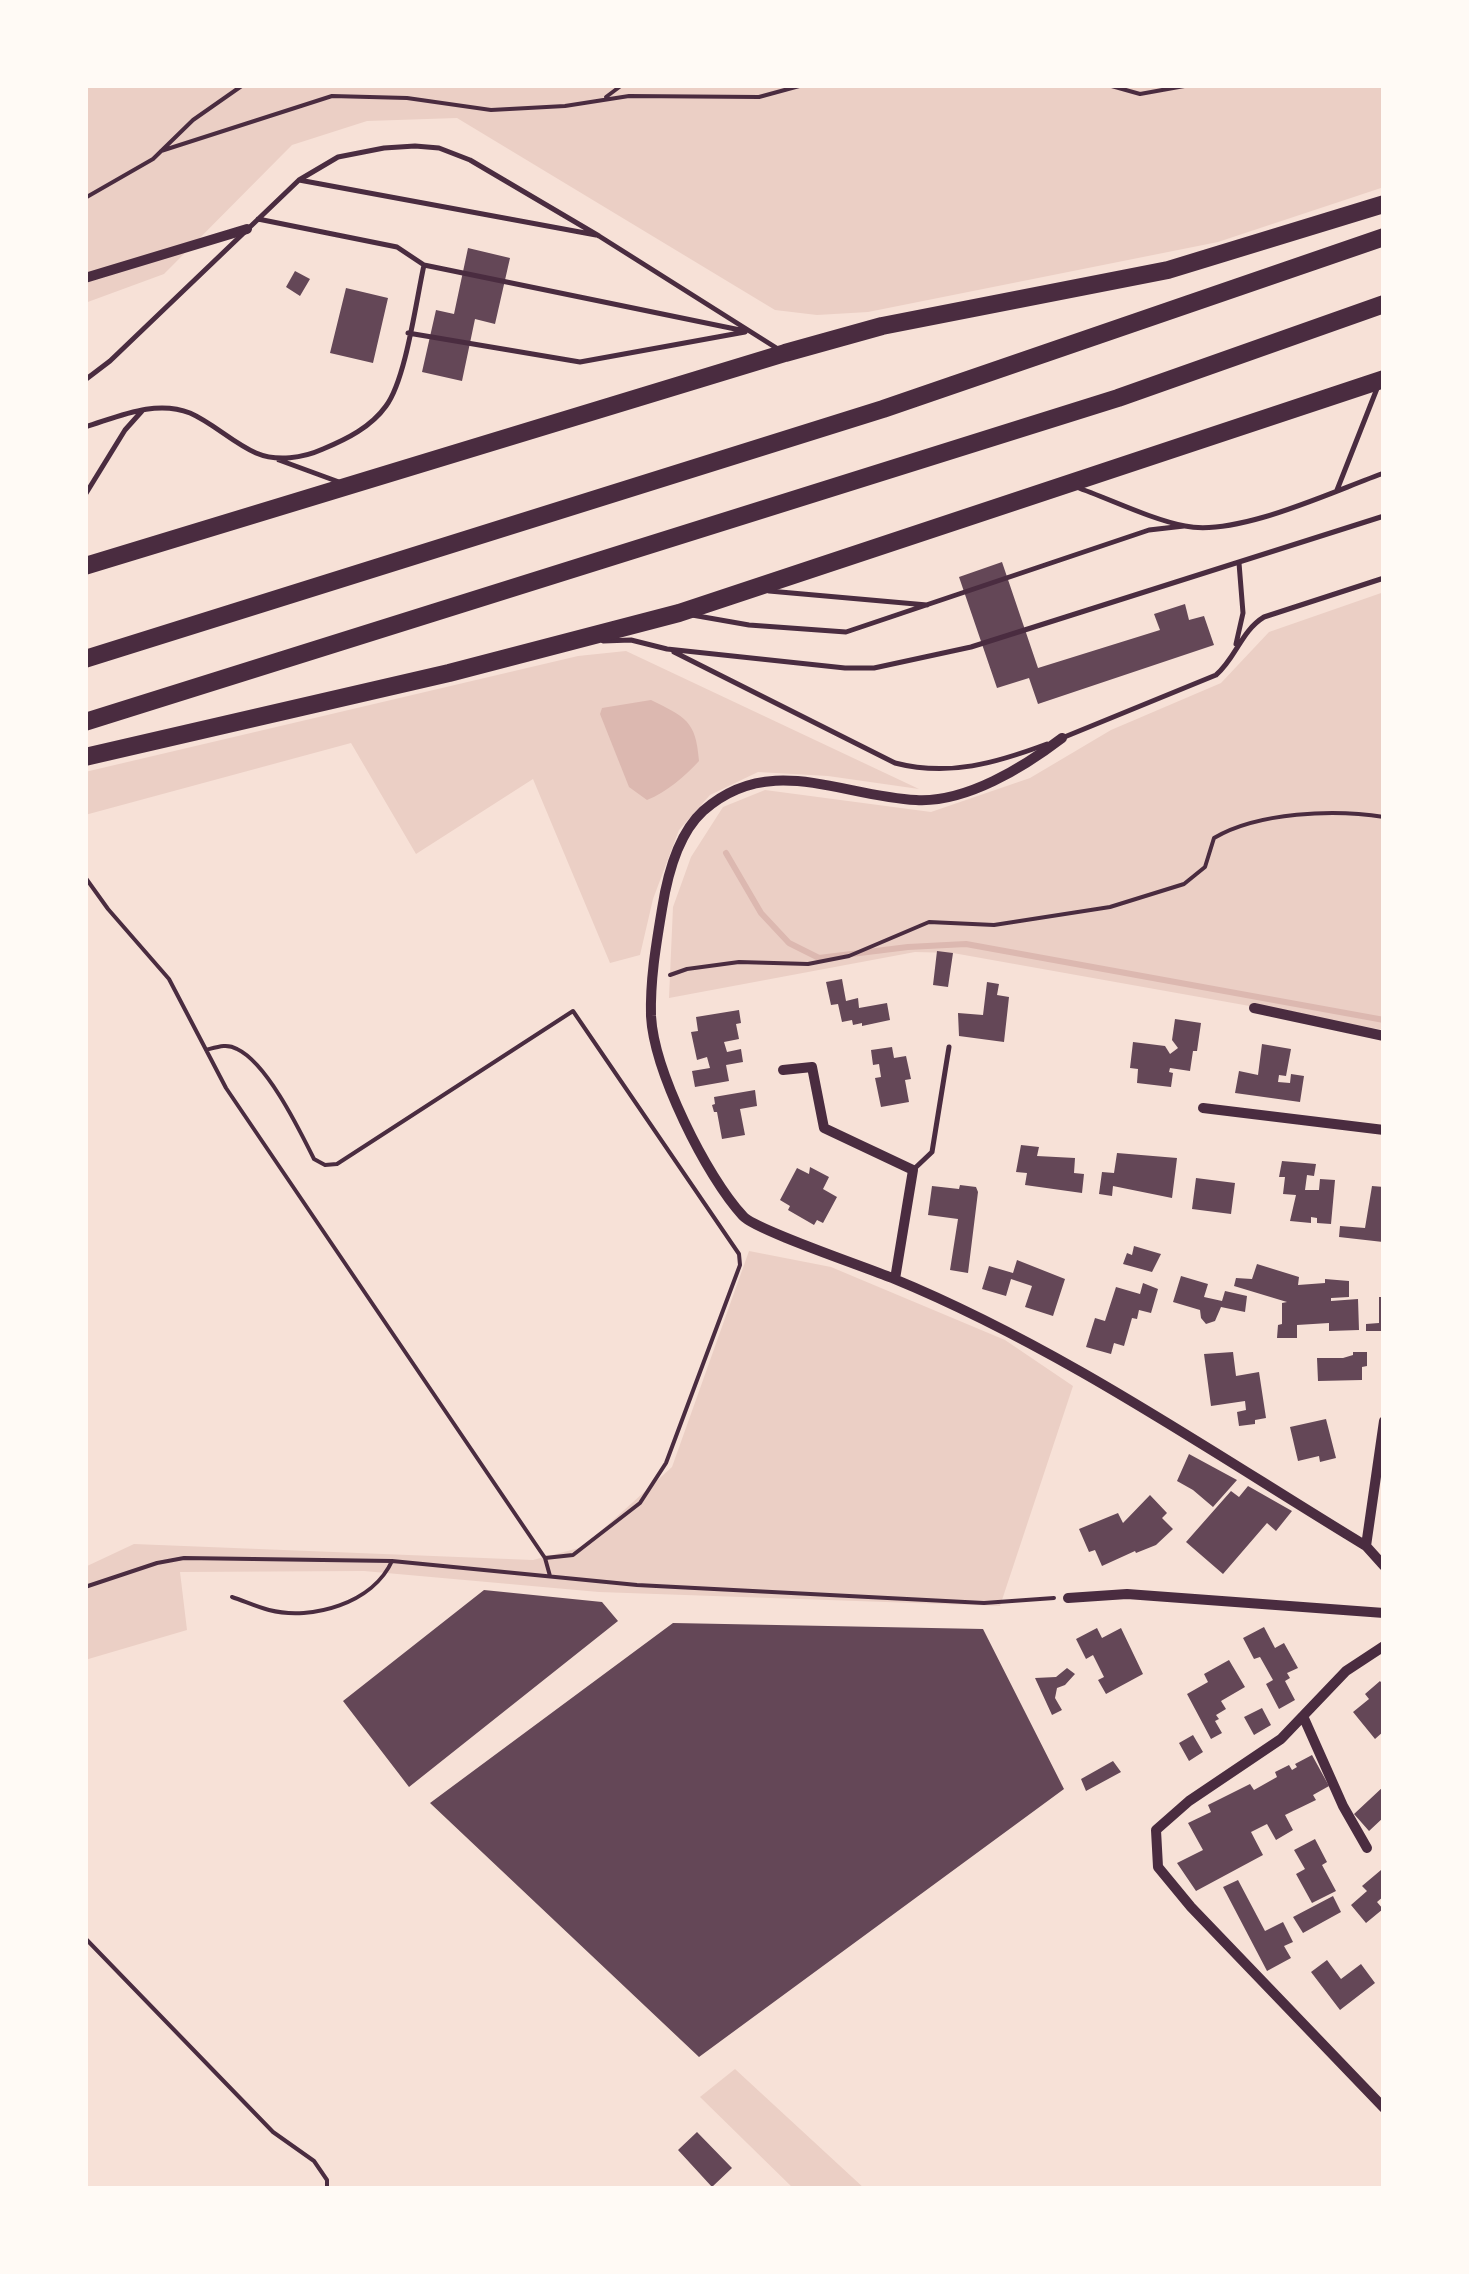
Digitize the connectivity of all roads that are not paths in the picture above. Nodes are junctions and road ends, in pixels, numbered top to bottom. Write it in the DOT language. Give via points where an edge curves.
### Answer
graph roads {
  1 [pos="299,180"];
  2 [pos="1384,204"];
  3 [pos="258,219"];
  4 [pos="246,229"];
  5 [pos="599,236"];
  6 [pos="1384,237"];
  7 [pos="424,265"];
  8 [pos="85,278"];
  9 [pos="1384,304"];
  10 [pos="748,332"];
  11 [pos="408,334"];
  12 [pos="786,353"];
  13 [pos="85,380"];
  14 [pos="1382,380"];
  15 [pos="144,409"];
  16 [pos="85,427"];
  17 [pos="270,457"];
  18 [pos="1384,473"];
  19 [pos="1068,484"];
  20 [pos="352,486"];
  21 [pos="1337,490"];
  22 [pos="85,495"];
  23 [pos="1384,516"];
  24 [pos="1184,526"];
  25 [pos="1239,563"];
  26 [pos="85,566"];
  27 [pos="1384,578"];
  28 [pos="751,590"];
  29 [pos="932,605"];
  30 [pos="679,614"];
  31 [pos="555,646"];
  32 [pos="667,649"];
  33 [pos="1234,652"];
  34 [pos="85,659"];
  35 [pos="85,722"];
  36 [pos="1062,738"];
  37 [pos="85,757"];
  38 [pos="1254,1008"];
  39 [pos="1384,1036"];
  40 [pos="948,1047"];
  41 [pos="783,1070"];
  42 [pos="1203,1108"];
  43 [pos="1384,1130"];
  44 [pos="913,1170"];
  45 [pos="895,1279"];
  46 [pos="1384,1421"];
  47 [pos="1380,1481"];
  48 [pos="1366,1546"];
  49 [pos="1384,1566"];
  50 [pos="1068,1598"];
  51 [pos="1384,1613"];
  52 [pos="1384,1646"];
  53 [pos="1303,1716"];
  54 [pos="1367,1848"];
  55 [pos="1384,2108"];
  1 -- 3 [label="lane"];
  1 -- 5 [label="lane"];
  1 -- 5 [label="lane" via="338,157 440,148"];
  2 -- 12 [label="highway" via="1168,270 882,326"];
  3 -- 4 [label="lane"];
  3 -- 7 [label="lane" via="397,247"];
  4 -- 8 [label="street"];
  4 -- 13 [label="lane"];
  5 -- 10 [label="lane"];
  6 -- 34 [label="highway" via="883,408"];
  7 -- 10 [label="lane"];
  7 -- 11 [label="lane"];
  9 -- 35 [label="highway" via="1118,398"];
  10 -- 11 [label="lane" via="580,362"];
  10 -- 12 [label="lane"];
  11 -- 17 [label="lane" via="398,383 376,418 311,454"];
  12 -- 20 [label="highway"];
  14 -- 19 [label="highway"];
  14 -- 21 [label="lane"];
  15 -- 16 [label="lane"];
  15 -- 17 [label="lane" via="190,413"];
  15 -- 22 [label="lane"];
  17 -- 20 [label="lane"];
  18 -- 21 [label="lane"];
  19 -- 24 [label="lane"];
  19 -- 28 [label="highway"];
  20 -- 26 [label="highway"];
  21 -- 24 [label="lane" via="1243,522"];
  23 -- 25 [label="lane"];
  24 -- 29 [label="lane" via="1149,530"];
  25 -- 32 [label="lane" via="972,647 874,668"];
  25 -- 33 [label="lane" via="1243,613"];
  27 -- 33 [label="lane" via="1264,617"];
  28 -- 29 [label="lane"];
  28 -- 30 [label="highway"];
  29 -- 30 [label="lane" via="846,632"];
  30 -- 31 [label="highway"];
  31 -- 32 [label="lane" via="617,640"];
  31 -- 37 [label="highway"];
  32 -- 36 [label="lane" via="922,770 1001,760"];
  33 -- 36 [label="lane" via="1211,678"];
  36 -- 45 [label="street" via="982,786 920,801 774,779 735,789 689,828 665,890 651,1018 691,1140 745,1220"];
  38 -- 39 [label="street"];
  40 -- 44 [label="lane" via="932,1152"];
  41 -- 44 [label="street" via="812,1067 824,1128"];
  42 -- 43 [label="street"];
  44 -- 45 [label="street"];
  45 -- 48 [label="street" via="1023,1337"];
  46 -- 47 [label="street"];
  47 -- 48 [label="street"];
  48 -- 49 [label="street"];
  50 -- 51 [label="street" via="1127,1594"];
  52 -- 53 [label="street" via="1346,1671"];
  53 -- 54 [label="street"];
  53 -- 55 [label="street" via="1156,1830 1158,1867"];
}
